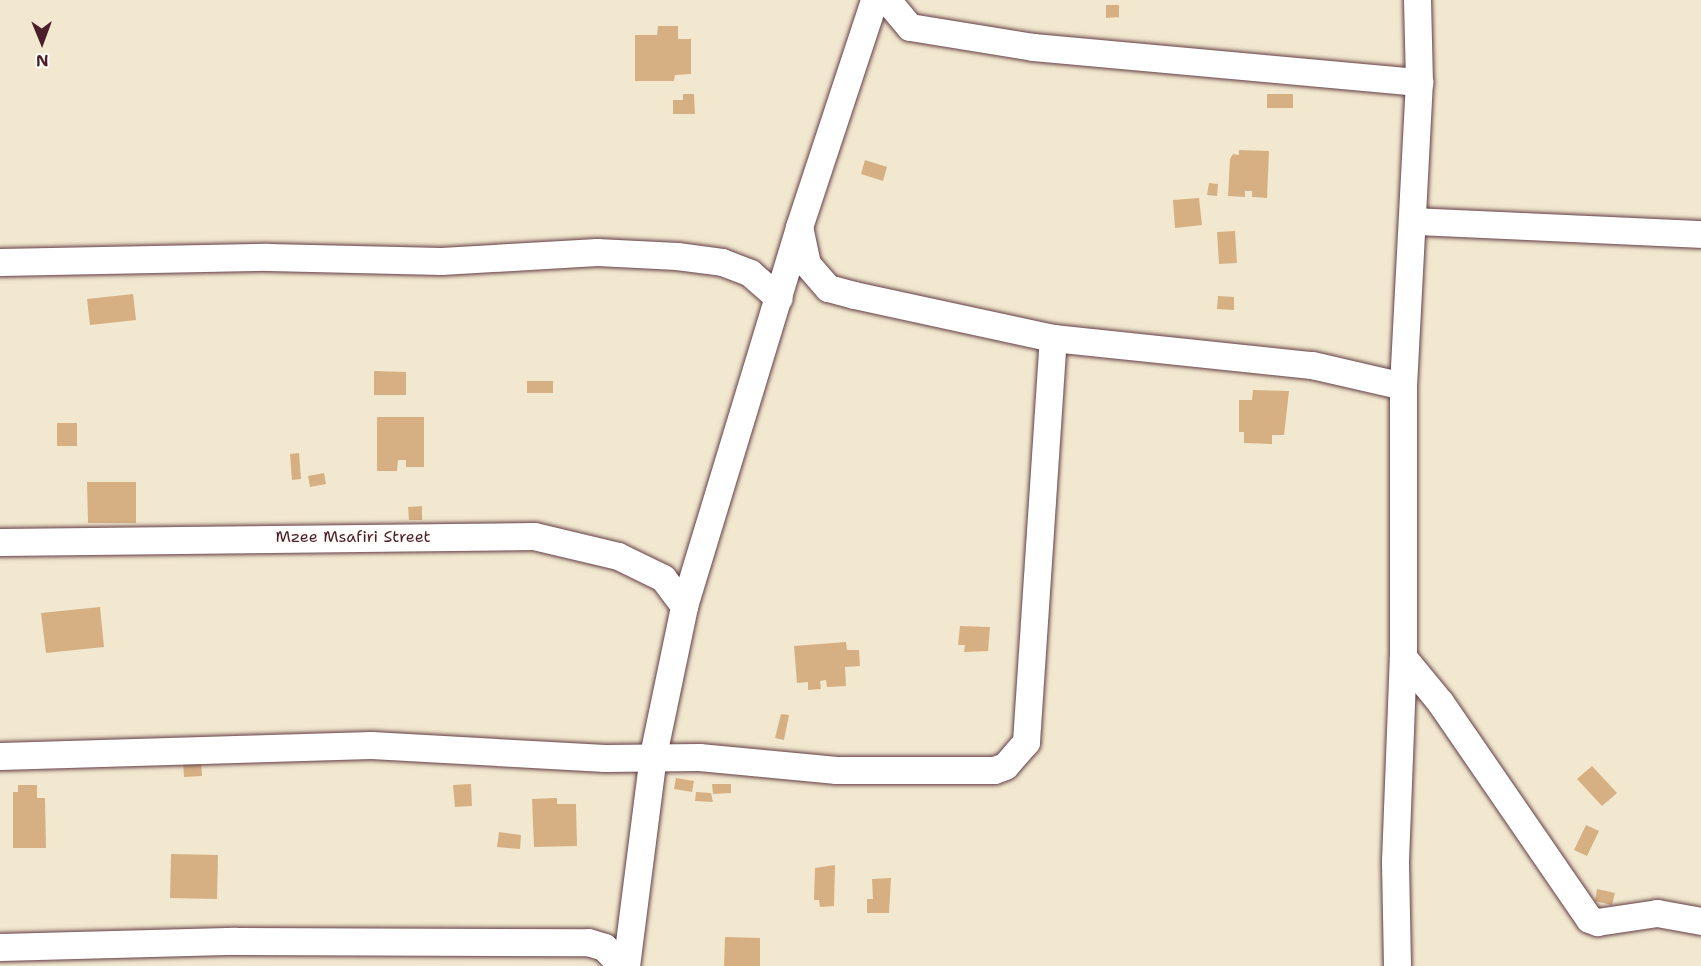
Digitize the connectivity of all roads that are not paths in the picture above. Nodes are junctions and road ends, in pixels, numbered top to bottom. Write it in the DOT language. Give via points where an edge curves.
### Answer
graph roads {
  1 [pos="874,0"];
  2 [pos="887,0"];
  3 [pos="1417,0"];
  4 [pos="910,27"];
  5 [pos="860,50"];
  6 [pos="1419,82"];
  7 [pos="1414,221"];
  8 [pos="799,227"];
  9 [pos="1701,234"];
  10 [pos="0,262"];
  11 [pos="828,288"];
  12 [pos="777,302"];
  13 [pos="1053,338"];
  14 [pos="1404,355"];
  15 [pos="1365,377"];
  16 [pos="1403,386"];
  17 [pos="0,542"];
  18 [pos="684,606"];
  19 [pos="1403,657"];
  20 [pos="653,755"];
  21 [pos="0,756"];
  22 [pos="634,914"];
  23 [pos="1701,921"];
  24 [pos="588,942"];
  25 [pos="0,947"];
  26 [pos="624,966"];
  27 [pos="1397,966"];
  1 -- 5 [label="street"];
  2 -- 4 [label="street"];
  3 -- 6 [label="street"];
  4 -- 5 [label="street"];
  4 -- 6 [label="street" via="1033,47"];
  5 -- 8 [label="street"];
  6 -- 7 [label="street"];
  7 -- 9 [label="street"];
  7 -- 14 [label="street"];
  8 -- 11 [label="street" via="807,264"];
  8 -- 12 [label="street"];
  10 -- 12 [label="street" via="268,257 441,261 597,252 677,256 722,262 750,273"];
  11 -- 12 [label="street" via="799,292"];
  11 -- 13 [label="street"];
  12 -- 18 [label="street"];
  13 -- 15 [label="street" via="1312,365"];
  13 -- 20 [label="street" via="1026,735 1019,753 994,770 836,770"];
  14 -- 15 [label="street"];
  14 -- 16 [label="street"];
  15 -- 16 [label="street"];
  16 -- 19 [label="street"];
  17 -- 18 [label="street, Mzee Msafiri Street" via="534,536 618,556 663,578"];
  18 -- 20 [label="street"];
  19 -- 23 [label="street" via="1440,702 1588,919 1598,922 1658,913"];
  19 -- 27 [label="street" via="1395,861"];
  20 -- 21 [label="street" via="605,758 371,745"];
  20 -- 22 [label="street"];
  22 -- 24 [label="street"];
  22 -- 26 [label="street"];
  24 -- 25 [label="street" via="236,941"];
  24 -- 26 [label="street" via="604,947"];
}
